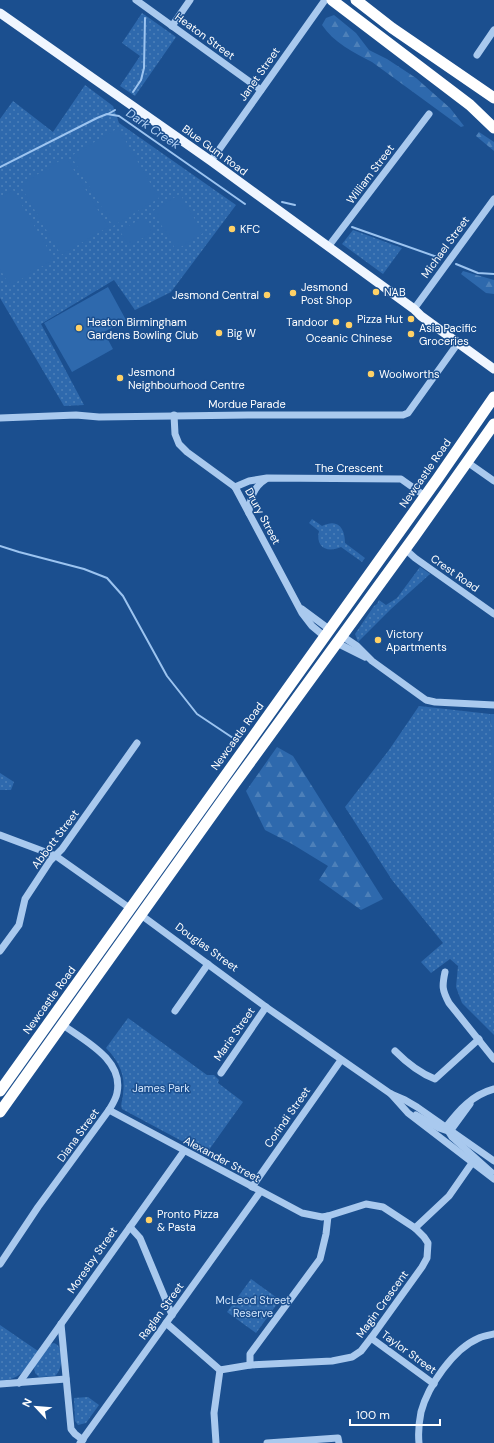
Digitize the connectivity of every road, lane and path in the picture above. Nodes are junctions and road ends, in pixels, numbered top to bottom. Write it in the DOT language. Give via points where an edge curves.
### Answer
graph roads {
  1 [pos="136,0"];
  2 [pos="190,0"];
  3 [pos="325,0"];
  4 [pos="332,0"];
  5 [pos="356,0"];
  6 [pos="0,13"];
  7 [pos="172,26"];
  8 [pos="494,30"];
  9 [pos="477,55"];
  10 [pos="261,90"];
  11 [pos="494,98"];
  12 [pos="429,114"];
  13 [pos="494,128"];
  14 [pos="210,162"];
  15 [pos="494,199"];
  16 [pos="328,247"];
  17 [pos="414,309"];
  18 [pos="458,343"];
  19 [pos="494,362"];
  20 [pos="494,369"];
  21 [pos="494,397"];
  22 [pos="174,415"];
  23 [pos="0,418"];
  24 [pos="494,424"];
  25 [pos="467,462"];
  26 [pos="267,478"];
  27 [pos="494,481"];
  28 [pos="236,487"];
  29 [pos="425,496"];
  30 [pos="249,513"];
  31 [pos="405,549"];
  32 [pos="494,614"];
  33 [pos="327,633"];
  34 [pos="339,639"];
  35 [pos="494,705"];
  36 [pos="137,743"];
  37 [pos="0,836"];
  38 [pos="56,856"];
  39 [pos="131,909"];
  40 [pos="140,915"];
  41 [pos="0,952"];
  42 [pos="208,964"];
  43 [pos="445,972"];
  44 [pos="266,1007"];
  45 [pos="175,1011"];
  46 [pos="63,1025"];
  47 [pos="479,1039"];
  48 [pos="395,1051"];
  49 [pos="494,1059"];
  50 [pos="341,1060"];
  51 [pos="221,1073"];
  52 [pos="494,1089"];
  53 [pos="0,1091"];
  54 [pos="390,1094"];
  55 [pos="110,1110"];
  56 [pos="0,1112"];
  57 [pos="408,1113"];
  58 [pos="448,1130"];
  59 [pos="184,1151"];
  60 [pos="494,1161"];
  61 [pos="472,1163"];
  62 [pos="494,1175"];
  63 [pos="494,1179"];
  64 [pos="252,1187"];
  65 [pos="260,1192"];
  66 [pos="328,1216"];
  67 [pos="130,1227"];
  68 [pos="415,1228"];
  69 [pos="0,1264"];
  70 [pos="172,1315"];
  71 [pos="166,1323"];
  72 [pos="61,1324"];
  73 [pos="494,1334"];
  74 [pos="371,1338"];
  75 [pos="250,1365"];
  76 [pos="220,1370"];
  77 [pos="66,1379"];
  78 [pos="19,1383"];
  79 [pos="0,1384"];
  80 [pos="434,1384"];
  81 [pos="81,1441"];
  82 [pos="216,1443"];
  83 [pos="267,1443"];
  84 [pos="339,1443"];
  85 [pos="419,1443"];
  1 -- 7 [label="street, Heaton Street"];
  2 -- 7 [label="street"];
  3 -- 10 [label="street, Janet Street"];
  4 -- 13 [label="highway" via="470,105"];
  5 -- 11 [label="highway"];
  6 -- 14 [label="main road, Blue Gum Road"];
  7 -- 10 [label="street, Heaton Street"];
  8 -- 9 [label="street"];
  10 -- 14 [label="street, Janet Street"];
  12 -- 16 [label="street, William Street"];
  14 -- 16 [label="main road, Blue Gum Road"];
  15 -- 17 [label="street, Michael Street"];
  16 -- 17 [label="main road, Blue Gum Road"];
  17 -- 18 [label="main road, Blue Gum Road"];
  17 -- 19 [label="main road, Blue Gum Road" via="424,312"];
  18 -- 20 [label="main road, Blue Gum Road"];
  18 -- 22 [label="street, Mordue Parade" via="404,415"];
  21 -- 29 [label="highway, Newcastle Road"];
  22 -- 23 [label="street, Mordue Parade"];
  22 -- 28 [label="street, Drury Street" via="175,434 179,444 186,452"];
  24 -- 25 [label="highway"];
  25 -- 27 [label="street"];
  25 -- 31 [label="highway"];
  26 -- 28 [label="street, The Crescent" via="249,481"];
  26 -- 29 [label="street, The Crescent" via="401,479"];
  26 -- 30 [label="street" via="252,494"];
  28 -- 30 [label="street, Drury Street"];
  29 -- 33 [label="highway, Newcastle Road"];
  30 -- 33 [label="street, Drury Street" via="296,603"];
  31 -- 32 [label="street, Crest Road"];
  31 -- 34 [label="highway"];
  33 -- 34 [label="highway"];
  33 -- 39 [label="highway, Newcastle Road"];
  34 -- 35 [label="street" via="416,694 430,701"];
  34 -- 40 [label="highway"];
  36 -- 38 [label="street, Abbott Street"];
  37 -- 38 [label="street, Douglas Street"];
  38 -- 39 [label="street, Douglas Street"];
  38 -- 41 [label="street, Abbott Street" via="25,899 19,925"];
  39 -- 40 [label="highway, Douglas Street"];
  39 -- 53 [label="highway, Newcastle Road"];
  40 -- 42 [label="street, Douglas Street"];
  40 -- 46 [label="highway"];
  42 -- 44 [label="street, Douglas Street"];
  42 -- 45 [label="street"];
  43 -- 47 [label="street" via="444,995"];
  44 -- 50 [label="street, Douglas Street"];
  44 -- 51 [label="street, Marie Street"];
  46 -- 55 [label="street, Diana Street" via="111,1063 117,1077 117,1093"];
  46 -- 56 [label="highway"];
  47 -- 48 [label="street" via="435,1079 425,1076"];
  47 -- 49 [label="street"];
  50 -- 54 [label="street, Douglas Street"];
  50 -- 64 [label="street, Corindi Street"];
  52 -- 58 [label="street" via="477,1096 461,1108"];
  54 -- 57 [label="street, Douglas Street"];
  54 -- 58 [label="street, Douglas Street" via="410,1103"];
  55 -- 59 [label="street, Alexander Street"];
  55 -- 69 [label="street, Diana Street"];
  57 -- 58 [label="street"];
  57 -- 61 [label="street, Douglas Street"];
  58 -- 60 [label="street, Douglas Street"];
  58 -- 62 [label="street" via="452,1137"];
  59 -- 64 [label="street, Alexander Street"];
  59 -- 67 [label="street, Moresby Street"];
  61 -- 63 [label="street, Douglas Street"];
  61 -- 68 [label="street" via="449,1196"];
  64 -- 65 [label="street, Alexander Street"];
  65 -- 66 [label="street, Alexander Street" via="302,1213"];
  65 -- 70 [label="street, Raglan Street"];
  66 -- 68 [label="street, Magin Crescent" via="366,1204 383,1206"];
  66 -- 75 [label="street" via="320,1259 250,1354"];
  67 -- 70 [label="street" via="140,1238"];
  67 -- 72 [label="street, Moresby Street"];
  68 -- 74 [label="street, Magin Crescent" via="428,1243 427,1258"];
  70 -- 71 [label="street, Raglan Street"];
  71 -- 76 [label="street"];
  71 -- 81 [label="street, Raglan Street"];
  72 -- 77 [label="street"];
  72 -- 78 [label="street, Moresby Street"];
  73 -- 80 [label="street" via="479,1338 460,1350"];
  74 -- 75 [label="street, Magin Crescent" via="361,1351 352,1357 332,1361"];
  74 -- 80 [label="street, Taylor Street"];
  75 -- 76 [label="street, Magin Crescent"];
  76 -- 82 [label="street" via="214,1413"];
  77 -- 78 [label="street"];
  77 -- 81 [label="street" via="71,1429"];
  78 -- 79 [label="street"];
  80 -- 85 [label="street" via="421,1412"];
  83 -- 84 [label="street" via="338,1438"];
}
